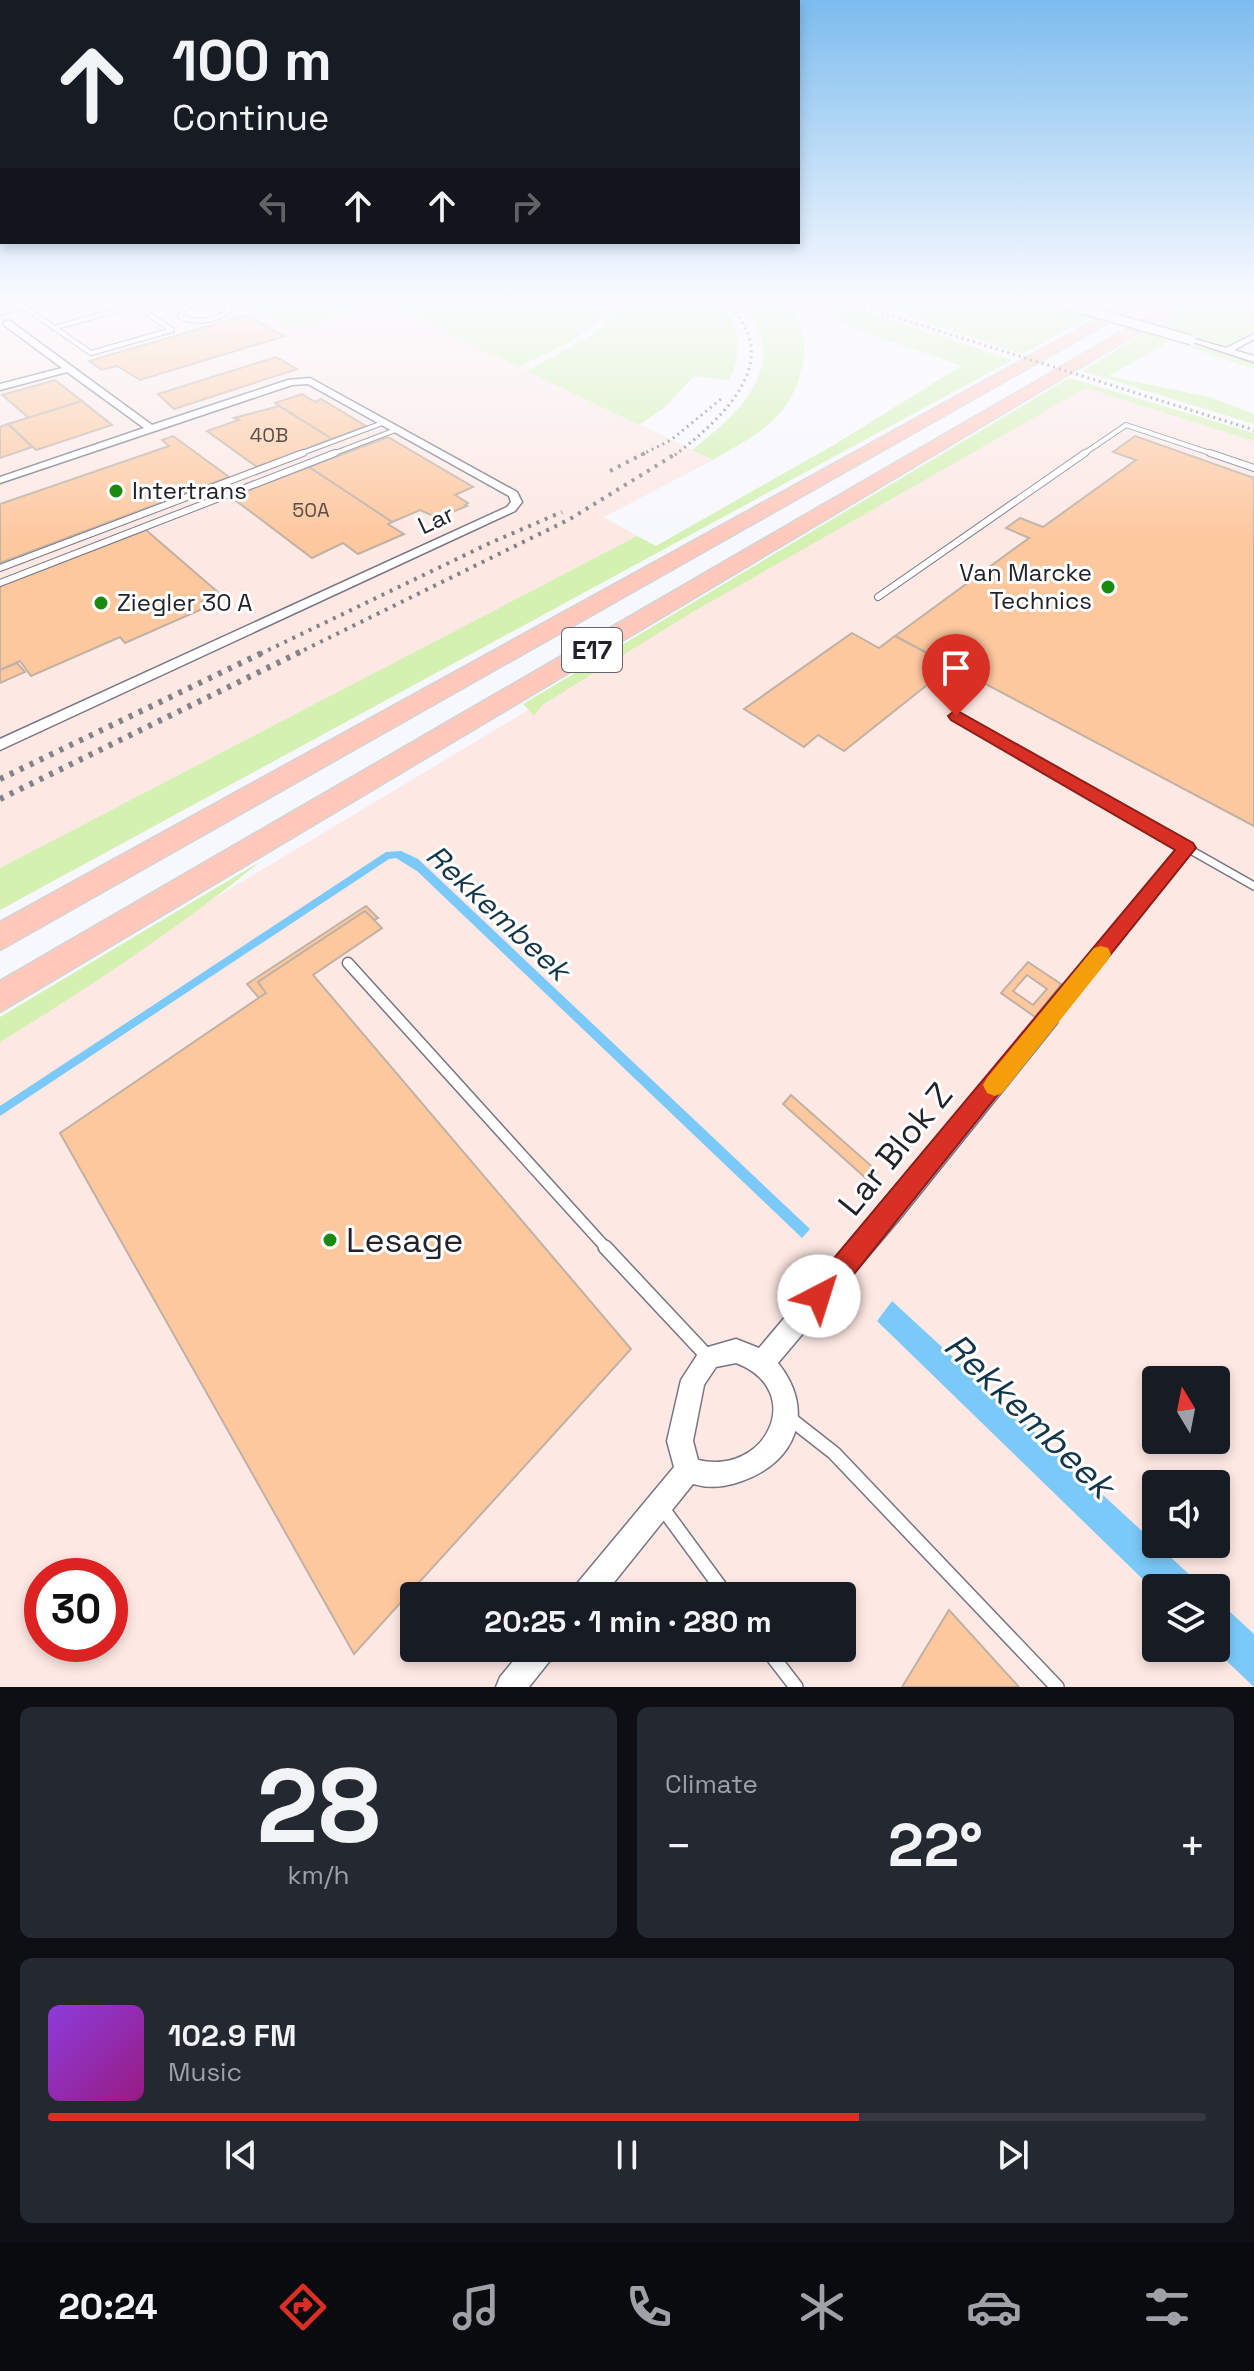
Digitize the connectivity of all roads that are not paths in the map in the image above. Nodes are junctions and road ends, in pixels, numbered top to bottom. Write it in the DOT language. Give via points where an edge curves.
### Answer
graph roads {
  1 [pos="23,381"];
  2 [pos="83,381"];
  3 [pos="997,381"];
  4 [pos="1049,381"];
  5 [pos="0,387"];
  6 [pos="385,422"];
  7 [pos="151,429"];
  8 [pos="398,429"];
  9 [pos="1254,468"];
  10 [pos="0,480"];
  11 [pos="0,568"];
  12 [pos="0,583"];
  13 [pos="878,597"];
  14 [pos="956,716"];
  15 [pos="0,745"];
  16 [pos="1187,848"];
  17 [pos="1254,886"];
  18 [pos="0,937"];
  19 [pos="348,963"];
  20 [pos="0,998"];
  21 [pos="1050,1017"];
  22 [pos="709,1357"];
  23 [pos="763,1362"];
  24 [pos="785,1413"];
  25 [pos="688,1470"];
  26 [pos="660,1504"];
  27 [pos="596,1582"];
  28 [pos="717,1582"];
  29 [pos="531,1662"];
  30 [pos="777,1662"];
  31 [pos="510,1687"];
  32 [pos="796,1687"];
  33 [pos="1057,1687"];
  1 -- 5 [label="street"];
  2 -- 7 [label="street"];
  3 -- 18 [label="highway, E17"];
  4 -- 20 [label="highway, E17"];
  6 -- 7 [label="street, Lar" via="316,382 302,381"];
  6 -- 8 [label="street, Lar"];
  6 -- 11 [label="lane"];
  7 -- 10 [label="street, Lar"];
  8 -- 12 [label="lane"];
  8 -- 15 [label="street, Lar" via="513,494 517,502"];
  9 -- 13 [label="lane" via="1126,425"];
  14 -- 16 [label="lane"];
  16 -- 17 [label="lane"];
  16 -- 21 [label="lane"];
  19 -- 22 [label="lane"];
  21 -- 23 [label="street, Lar Blok Z"];
  22 -- 23 [label="street" via="736,1351"];
  22 -- 25 [label="street" via="693,1380 680,1441"];
  23 -- 24 [label="street" via="780,1384"];
  24 -- 25 [label="street" via="777,1444 763,1459 714,1475"];
  24 -- 33 [label="lane" via="834,1453"];
  25 -- 26 [label="street"];
  26 -- 27 [label="street"];
  26 -- 28 [label="lane"];
  29 -- 31 [label="street"];
  30 -- 32 [label="lane"];
}
